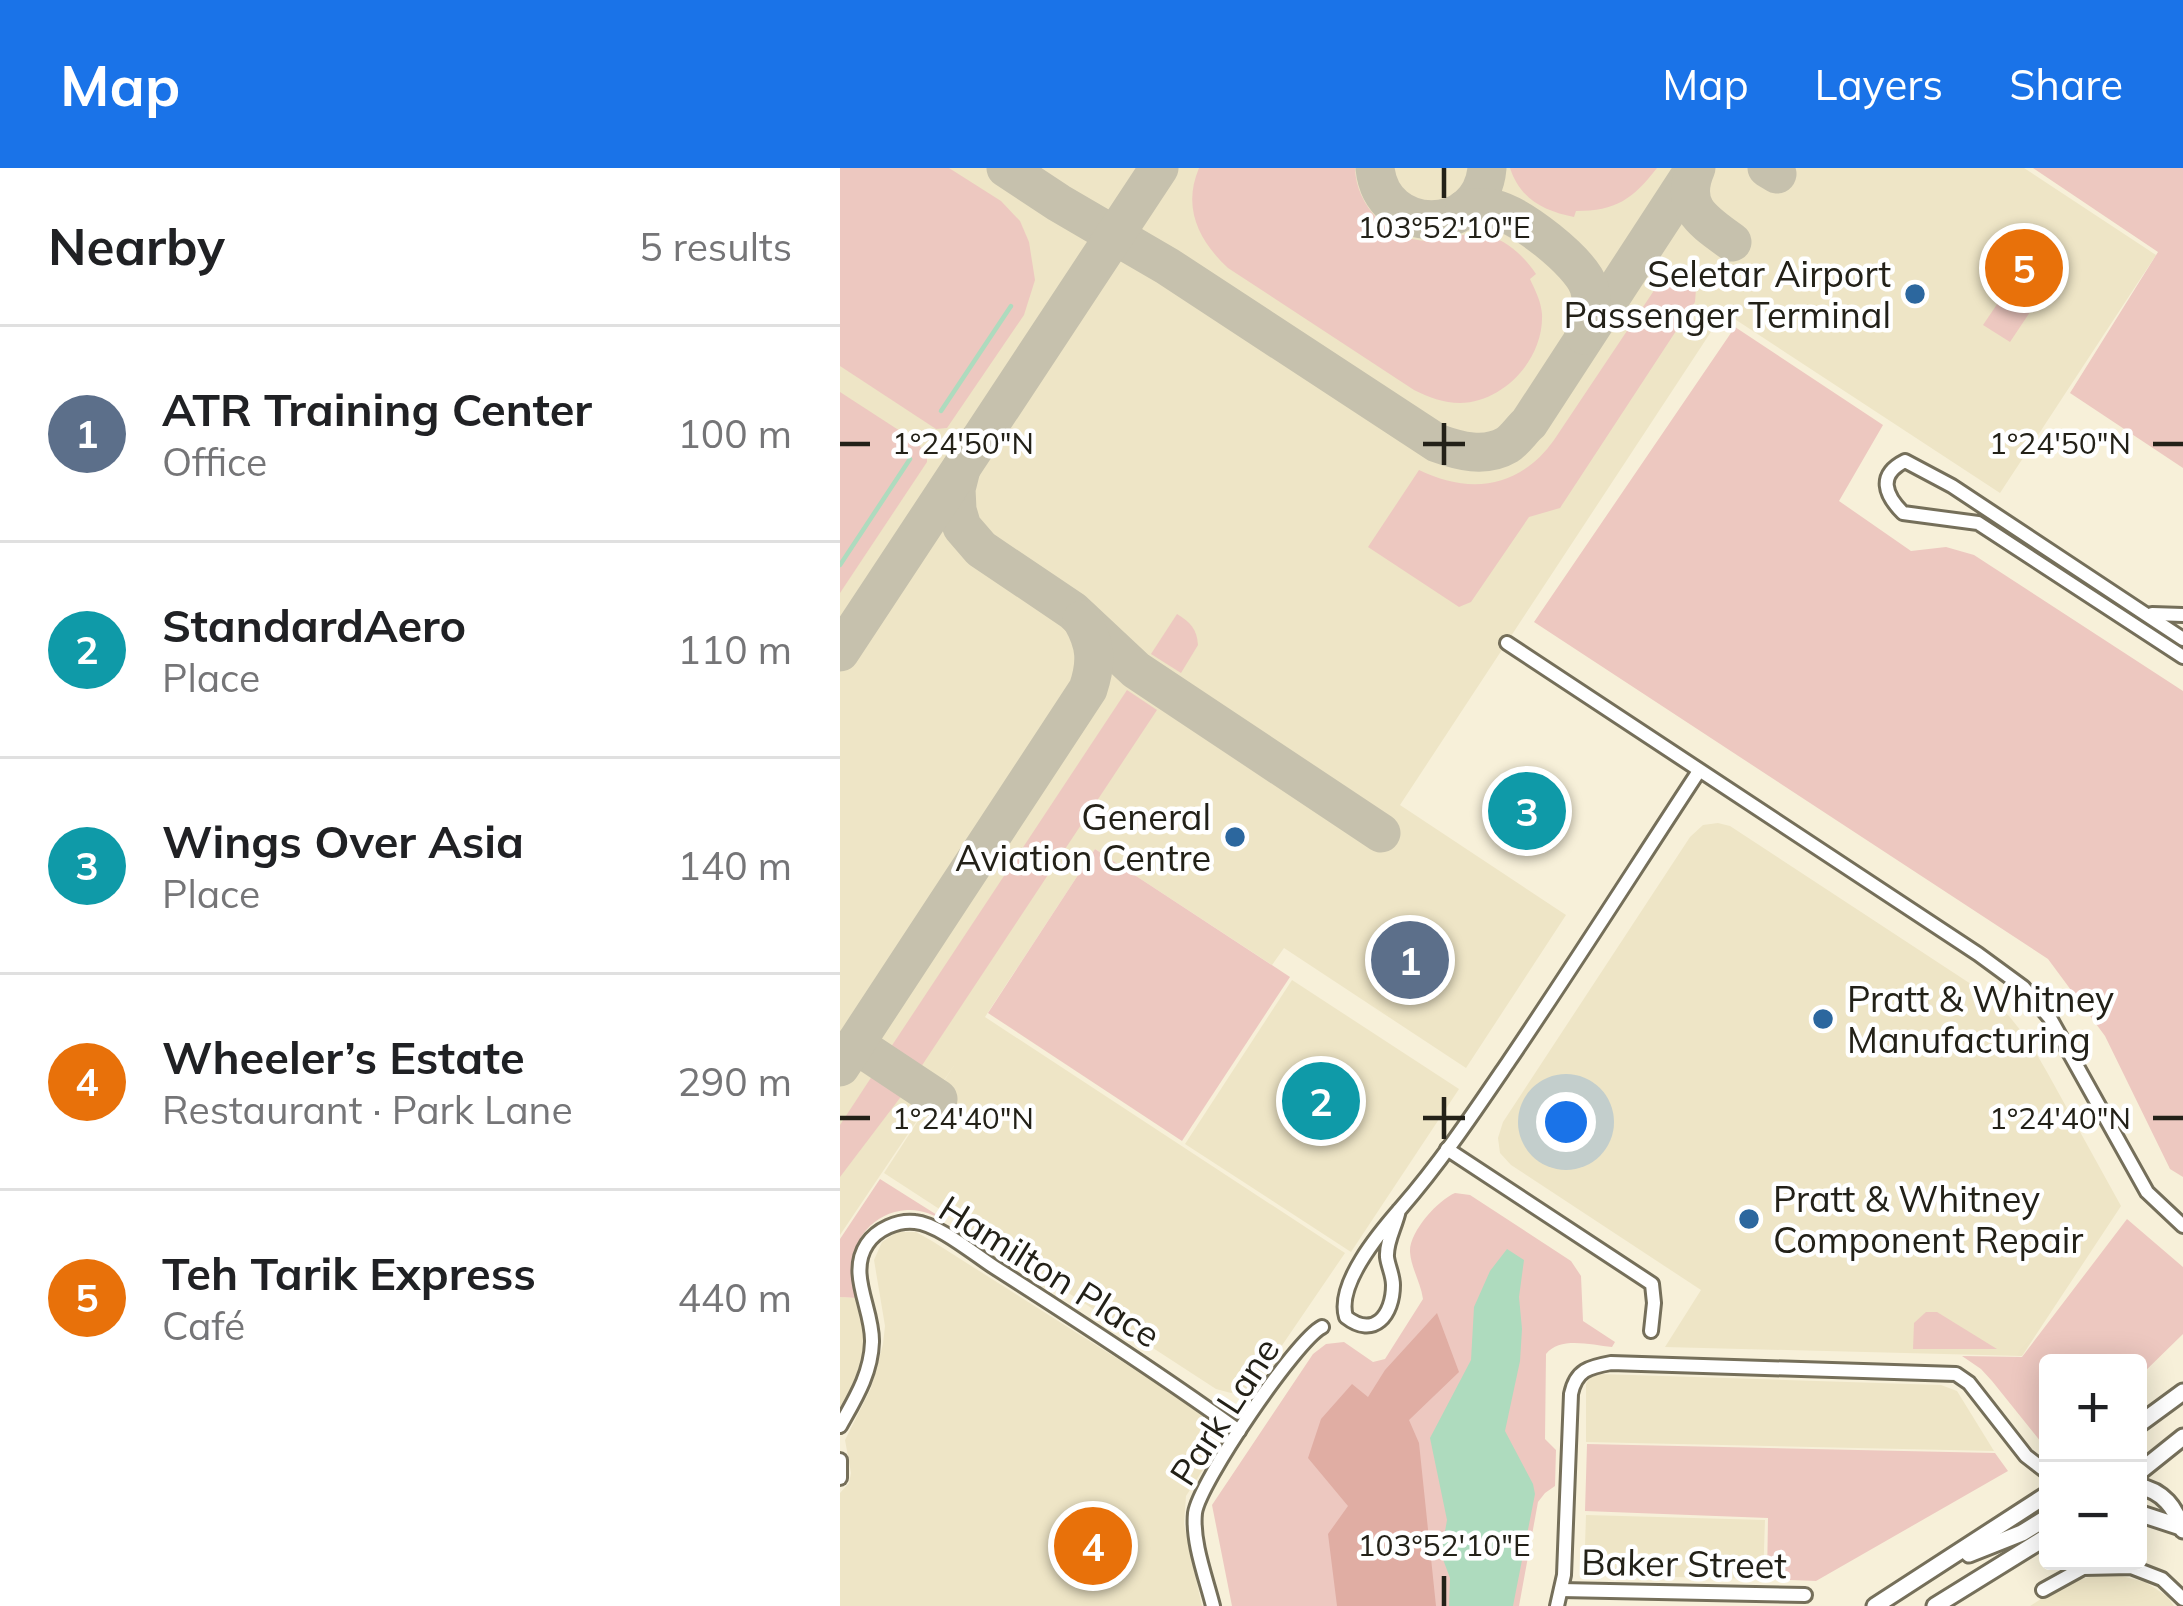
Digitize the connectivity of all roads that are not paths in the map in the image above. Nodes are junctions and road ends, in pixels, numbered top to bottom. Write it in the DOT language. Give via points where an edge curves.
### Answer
graph roads {
  1 [pos="2044,556"];
  2 [pos="2145,613"];
  3 [pos="2183,615"];
  4 [pos="2183,639"];
  5 [pos="1507,643"];
  6 [pos="2182,655"];
  7 [pos="1700,771"];
  8 [pos="1447,1149"];
  9 [pos="1399,1210"];
  10 [pos="2183,1226"];
  11 [pos="1322,1327"];
  12 [pos="1651,1331"];
  13 [pos="2183,1392"];
  14 [pos="2147,1418"];
  15 [pos="840,1426"];
  16 [pos="1239,1431"];
  17 [pos="2183,1437"];
  18 [pos="840,1460"];
  19 [pos="2039,1466"];
  20 [pos="2147,1466"];
  21 [pos="840,1478"];
  22 [pos="2147,1488"];
  23 [pos="2039,1500"];
  24 [pos="2147,1517"];
  25 [pos="2039,1523"];
  26 [pos="2182,1529"];
  27 [pos="2039,1542"];
  28 [pos="1943,1563"];
  29 [pos="1561,1590"];
  30 [pos="2042,1590"];
  31 [pos="1805,1595"];
  32 [pos="2183,1599"];
  33 [pos="1213,1606"];
  34 [pos="1557,1606"];
  35 [pos="1875,1606"];
  36 [pos="1935,1606"];
  1 -- 1 [label="street" via="1978,523 1903,513 1887,494 1889,474 1905,461 1916,466"];
  1 -- 2 [label="street"];
  1 -- 6 [label="street"];
  2 -- 3 [label="street"];
  2 -- 4 [label="street"];
  5 -- 7 [label="street"];
  7 -- 8 [label="street"];
  7 -- 10 [label="street" via="2023,987 2050,1018 2147,1192"];
  8 -- 9 [label="street"];
  8 -- 12 [label="street" via="1652,1284"];
  9 -- 9 [label="street" via="1388,1250 1391,1299 1379,1321 1361,1327 1346,1317 1346,1289"];
  11 -- 16 [label="street, Park Lane"];
  13 -- 14 [label="street"];
  15 -- 16 [label="street, Hamilton Place" via="872,1355 859,1273 864,1250 885,1228 917,1222"];
  16 -- 33 [label="street, Park Lane" via="1198,1499 1196,1529"];
  17 -- 20 [label="street"];
  18 -- 21 [label="street"];
  19 -- 29 [label="street" via="1955,1374 1591,1367 1573,1384"];
  22 -- 26 [label="street" via="2165,1499"];
  23 -- 28 [label="street"];
  24 -- 26 [label="street"];
  25 -- 28 [label="street"];
  27 -- 36 [label="street"];
  28 -- 35 [label="street"];
  29 -- 31 [label="street, Baker Street"];
  29 -- 34 [label="street"];
  30 -- 32 [label="street" via="2083,1568 2131,1567 2162,1579"];
}
